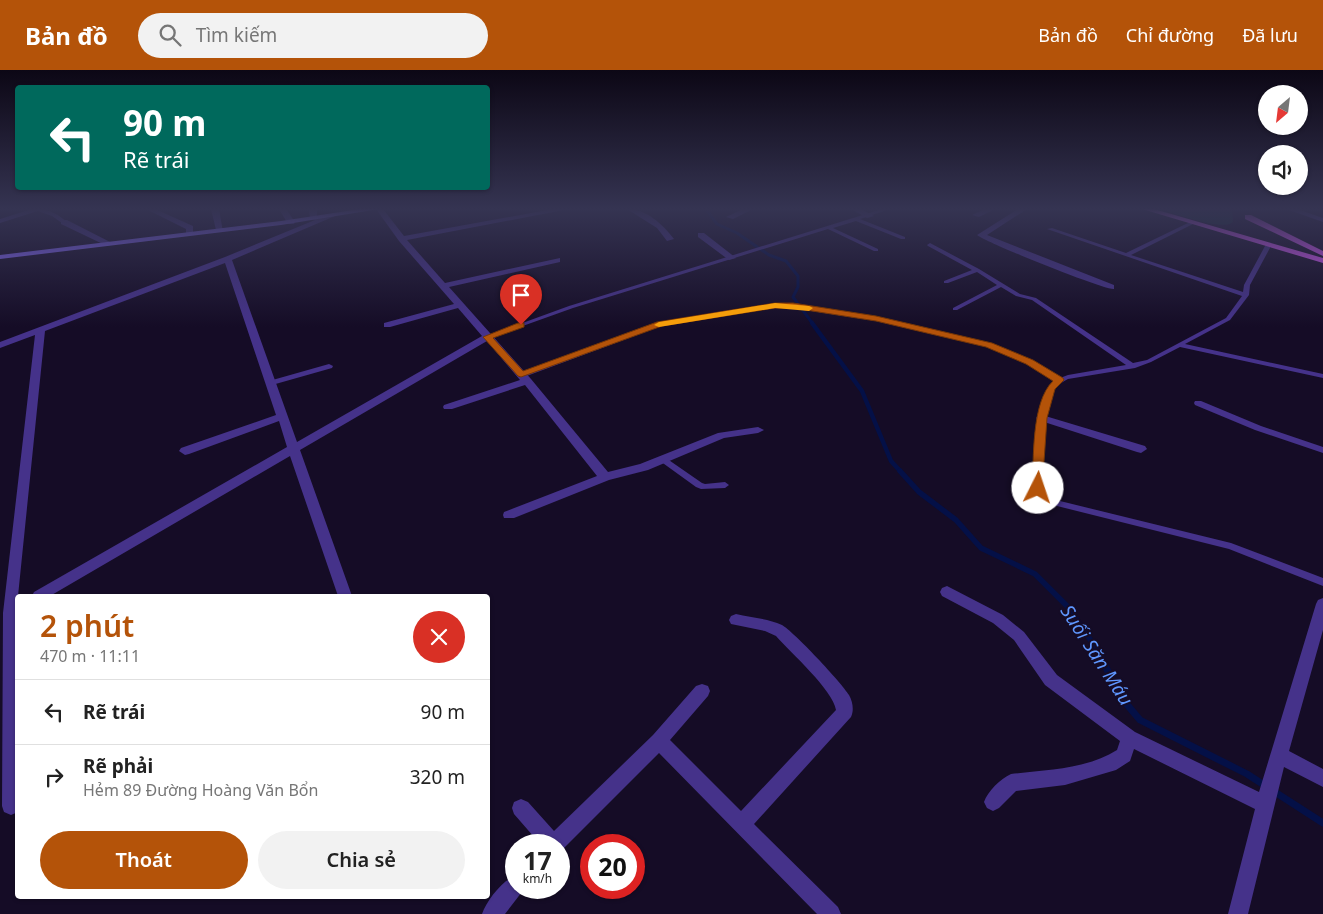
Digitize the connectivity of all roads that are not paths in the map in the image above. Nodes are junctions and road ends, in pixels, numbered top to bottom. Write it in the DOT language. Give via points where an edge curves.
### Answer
graph roads {
  1 [pos="73,248"];
  2 [pos="253,248"];
  3 [pos="411,248"];
  4 [pos="719,248"];
  5 [pos="764,248"];
  6 [pos="873,248"];
  7 [pos="936,248"];
  8 [pos="1013,248"];
  9 [pos="1107,248"];
  10 [pos="1140,248"];
  11 [pos="1267,248"];
  12 [pos="1277,248"];
  13 [pos="876,250"];
  14 [pos="1126,255"];
  15 [pos="0,257"];
  16 [pos="732,258"];
  17 [pos="228,259"];
  18 [pos="557,260"];
  19 [pos="1323,261"];
  20 [pos="977,270"];
  21 [pos="946,282"];
  22 [pos="1001,285"];
  23 [pos="444,286"];
  24 [pos="1111,287"];
  25 [pos="1246,295"];
  26 [pos="460,305"];
  27 [pos="793,306"];
  28 [pos="806,308"];
  29 [pos="956,309"];
  30 [pos="387,325"];
  31 [pos="40,330"];
  32 [pos="487,337"];
  33 [pos="0,345"];
  34 [pos="1179,345"];
  35 [pos="329,366"];
  36 [pos="1132,366"];
  37 [pos="1323,376"];
  38 [pos="524,378"];
  39 [pos="1059,380"];
  40 [pos="272,383"];
  41 [pos="1198,403"];
  42 [pos="448,407"];
  43 [pos="283,416"];
  44 [pos="1042,418"];
  45 [pos="758,430"];
  46 [pos="1141,449"];
  47 [pos="295,450"];
  48 [pos="1323,450"];
  49 [pos="185,452"];
  50 [pos="663,459"];
  51 [pos="605,477"];
  52 [pos="725,485"];
  53 [pos="509,515"];
  54 [pos="1323,582"];
  55 [pos="947,592"];
  56 [pos="43,594"];
  57 [pos="344,594"];
  58 [pos="1323,604"];
  59 [pos="9,613"];
  60 [pos="736,620"];
  61 [pos="702,692"];
  62 [pos="1129,738"];
  63 [pos="659,741"];
  64 [pos="1279,755"];
  65 [pos="1323,778"];
  66 [pos="1268,793"];
  67 [pos="993,802"];
  68 [pos="11,806"];
  69 [pos="521,808"];
  70 [pos="741,824"];
  71 [pos="544,834"];
  72 [pos="565,834"];
  73 [pos="505,898"];
  74 [pos="492,914"];
  75 [pos="830,914"];
  76 [pos="1238,914"];
  1 -- 15 [label="main road"];
  2 -- 17 [label="street"];
  3 -- 23 [label="street"];
  4 -- 16 [label="street"];
  5 -- 16 [label="lane"];
  6 -- 13 [label="lane"];
  7 -- 20 [label="lane"];
  8 -- 24 [label="street"];
  9 -- 14 [label="lane"];
  10 -- 14 [label="lane"];
  11 -- 25 [label="lane" via="1247,285"];
  12 -- 19 [label="main road"];
  14 -- 25 [label="lane"];
  16 -- 32 [label="lane" via="571,307"];
  17 -- 31 [label="street"];
  17 -- 40 [label="street"];
  18 -- 23 [label="street"];
  20 -- 21 [label="lane"];
  20 -- 22 [label="lane"];
  22 -- 29 [label="lane"];
  22 -- 36 [label="lane" via="1018,295 1034,299"];
  23 -- 26 [label="street"];
  25 -- 34 [label="lane" via="1228,319"];
  26 -- 30 [label="street"];
  26 -- 32 [label="street"];
  27 -- 28 [label="lane"];
  27 -- 38 [label="lane" via="775,305 660,324"];
  28 -- 39 [label="lane" via="876,318 989,345 1029,362"];
  31 -- 33 [label="street"];
  31 -- 59 [label="street"];
  32 -- 38 [label="street"];
  32 -- 47 [label="street"];
  34 -- 36 [label="lane"];
  34 -- 37 [label="lane"];
  35 -- 40 [label="lane"];
  36 -- 39 [label="lane"];
  38 -- 42 [label="street"];
  38 -- 51 [label="street"];
  39 -- 44 [label="lane" via="1051,388"];
  40 -- 43 [label="street"];
  41 -- 48 [label="lane"];
  43 -- 47 [label="street"];
  43 -- 49 [label="street"];
  44 -- 46 [label="street"];
  44 -- 54 [label="lane" via="1038,488 1046,498 1232,546"];
  45 -- 50 [label="street" via="722,435"];
  47 -- 56 [label="street"];
  47 -- 57 [label="street"];
  50 -- 51 [label="street" via="633,471"];
  50 -- 52 [label="lane" via="699,485"];
  51 -- 53 [label="street"];
  55 -- 62 [label="street" via="998,619 1019,636 1051,680"];
  58 -- 64 [label="street"];
  59 -- 68 [label="street"];
  60 -- 70 [label="street" via="771,625 781,632 833,686 843,699 844,712"];
  61 -- 63 [label="street"];
  62 -- 66 [label="street"];
  62 -- 67 [label="street" via="1124,755 1110,764 1065,776 1011,783"];
  63 -- 70 [label="street"];
  63 -- 72 [label="street"];
  64 -- 65 [label="street"];
  64 -- 66 [label="street"];
  66 -- 76 [label="street"];
  69 -- 71 [label="street"];
  70 -- 75 [label="street"];
  73 -- 74 [label="street"];
}
